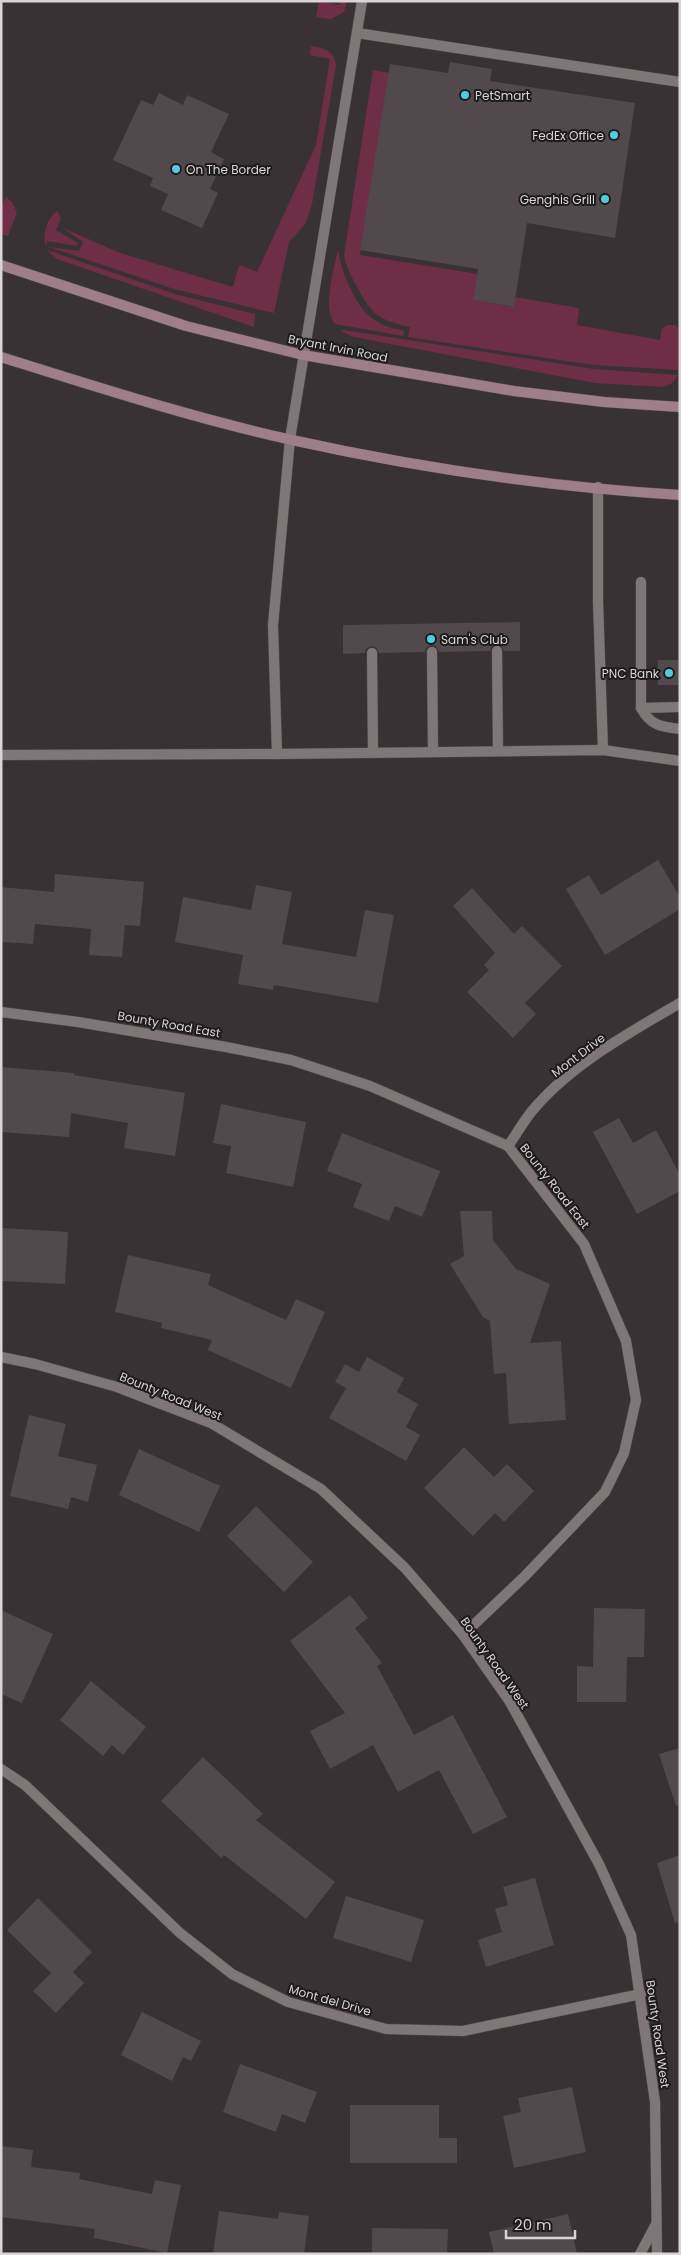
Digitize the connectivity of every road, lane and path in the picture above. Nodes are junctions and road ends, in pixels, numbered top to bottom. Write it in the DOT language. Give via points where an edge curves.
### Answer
graph roads {
  1 [pos="362,1"];
  2 [pos="357,33"];
  3 [pos="680,82"];
  4 [pos="1,265"];
  5 [pos="303,355"];
  6 [pos="1,357"];
  7 [pos="680,407"];
  8 [pos="290,439"];
  9 [pos="598,487"];
  10 [pos="680,495"];
  11 [pos="641,582"];
  12 [pos="497,651"];
  13 [pos="432,652"];
  14 [pos="372,653"];
  15 [pos="679,707"];
  16 [pos="640,708"];
  17 [pos="680,729"];
  18 [pos="603,750"];
  19 [pos="498,751"];
  20 [pos="433,752"];
  21 [pos="373,753"];
  22 [pos="277,754"];
  23 [pos="1,755"];
  24 [pos="680,761"];
  25 [pos="680,1003"];
  26 [pos="1,1012"];
  27 [pos="508,1146"];
  28 [pos="1,1357"];
  29 [pos="463,1635"];
  30 [pos="1,1769"];
  31 [pos="641,1994"];
  32 [pos="656,2223"];
  33 [pos="640,2254"];
  34 [pos="657,2254"];
  1 -- 2 [label="street"];
  2 -- 3 [label="street"];
  2 -- 5 [label="street"];
  4 -- 5 [label="main road, Bryant Irvin Road" via="186,326"];
  5 -- 7 [label="main road, Bryant Irvin Road" via="514,391"];
  5 -- 8 [label="street"];
  6 -- 8 [label="main road"];
  8 -- 9 [label="main road" via="420,465"];
  8 -- 22 [label="street" via="273,625"];
  9 -- 10 [label="main road"];
  9 -- 18 [label="street"];
  11 -- 16 [label="street"];
  12 -- 19 [label="street"];
  13 -- 20 [label="street"];
  14 -- 21 [label="street"];
  15 -- 16 [label="street"];
  16 -- 17 [label="street" via="656,726"];
  18 -- 19 [label="street"];
  18 -- 24 [label="street"];
  19 -- 20 [label="street"];
  20 -- 21 [label="street"];
  21 -- 22 [label="street"];
  22 -- 23 [label="street"];
  25 -- 27 [label="street, Mont Drive" via="626,1035 565,1079 532,1111"];
  26 -- 27 [label="street, Bounty Road East" via="78,1022 291,1060 370,1086"];
  27 -- 29 [label="street, Bounty Road East" via="584,1244 626,1341 636,1400 624,1453 605,1492"];
  28 -- 29 [label="street, Bounty Road West" via="118,1387 211,1423 321,1489 404,1568"];
  29 -- 31 [label="street, Bounty Road West" via="510,1702 599,1864 631,1935"];
  30 -- 31 [label="street, Mont del Drive" via="25,1785 180,1933 232,1974 288,2002 386,2029 463,2031"];
  31 -- 32 [label="street, Bounty Road West" via="655,2102"];
  32 -- 33 [label="street"];
  32 -- 34 [label="street, Bounty Road West"];
}
